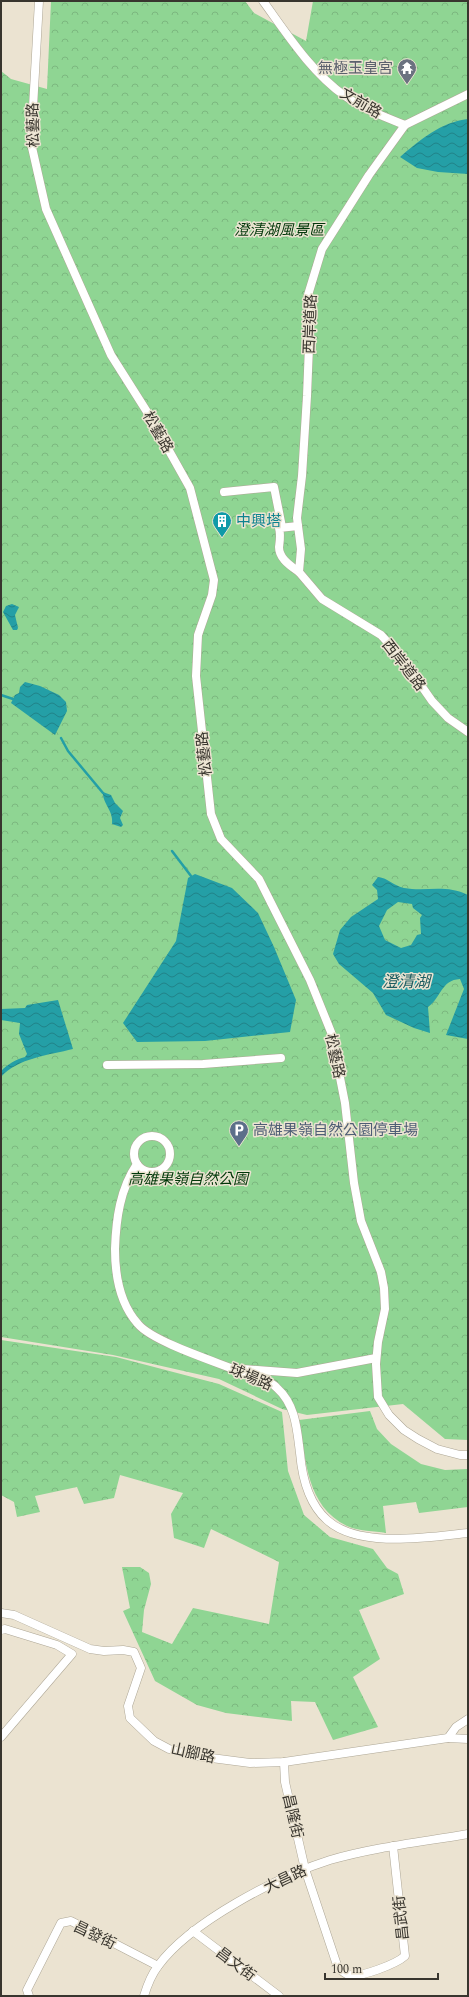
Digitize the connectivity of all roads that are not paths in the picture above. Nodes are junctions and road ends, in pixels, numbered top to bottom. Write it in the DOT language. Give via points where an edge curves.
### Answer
graph roads {
  1 [pos="39,1"];
  2 [pos="263,1"];
  3 [pos="468,94"];
  4 [pos="405,125"];
  5 [pos="224,492"];
  6 [pos="298,526"];
  7 [pos="282,527"];
  8 [pos="299,572"];
  9 [pos="468,732"];
  10 [pos="281,1058"];
  11 [pos="107,1065"];
  12 [pos="137,1164"];
  13 [pos="382,1323"];
  14 [pos="376,1358"];
  15 [pos="234,1369"];
  16 [pos="376,1381"];
  17 [pos="468,1455"];
  18 [pos="468,1533"];
  19 [pos="1,1613"];
  20 [pos="1,1630"];
  21 [pos="468,1719"];
  22 [pos="1,1737"];
  23 [pos="448,1738"];
  24 [pos="468,1739"];
  25 [pos="284,1762"];
  26 [pos="468,1834"];
  27 [pos="393,1846"];
  28 [pos="305,1869"];
  29 [pos="193,1931"];
  30 [pos="158,1966"];
  31 [pos="29,1996"];
  32 [pos="144,1996"];
  33 [pos="279,1996"];
  1 -- 13 [label="street, 松藝路" via="31,143 46,209 111,355 149,415 190,488 214,580 212,595 198,636 196,676 211,814 221,839 259,879 310,980 331,1032 345,1103 361,1221 381,1272 384,1288 385,1309"];
  2 -- 4 [label="street, 文前路" via="318,72 344,96"];
  3 -- 4 [label="street"];
  4 -- 6 [label="street, 西岸道路" via="369,175 322,249 308,295 308,389"];
  5 -- 7 [label="street, 西岸道路" via="274,487"];
  6 -- 7 [label="street"];
  6 -- 8 [label="street, 西岸道路" via="301,549"];
  7 -- 8 [label="street, 西岸道路" via="279,528 280,553 287,564"];
  8 -- 9 [label="street, 西岸道路" via="322,599 381,635 402,658 432,701 448,718"];
  10 -- 11 [label="street" via="203,1064"];
  12 -- 12 [label="street" via="146,1171 158,1171 167,1163 167,1146 159,1138 143,1139 135,1147 134,1158"];
  12 -- 15 [label="street, 球場路" via="130,1173 121,1198 116,1234 115,1258 122,1298 139,1325 151,1334"];
  13 -- 14 [label="street, 松藝路"];
  13 -- 16 [label="street" via="380,1364"];
  14 -- 15 [label="street" via="297,1373"];
  14 -- 16 [label="street, 松藝路"];
  15 -- 18 [label="street, 球場路" via="276,1386 287,1400 294,1416 306,1483 314,1503 328,1521 342,1529 378,1538 406,1539"];
  16 -- 17 [label="street, 松藝路" via="378,1397 389,1415 404,1430 437,1449"];
  19 -- 25 [label="street, 山腳路" via="14,1615 90,1649 134,1652 141,1668 128,1706 130,1718 154,1741 169,1750 250,1763"];
  20 -- 22 [label="street" via="6,1629 57,1645 72,1654"];
  21 -- 23 [label="street" via="456,1727"];
  23 -- 24 [label="street"];
  23 -- 25 [label="street, 山腳路"];
  25 -- 28 [label="street, 昌隆街" via="285,1782"];
  26 -- 27 [label="street, 大昌路"];
  27 -- 28 [label="street, 大昌路" via="331,1860"];
  27 -- 28 [label="street, 昌武街" via="405,1956 397,1963 356,1975 348,1975 338,1968"];
  28 -- 29 [label="street, 大昌路" via="248,1896"];
  29 -- 30 [label="street, 大昌路"];
  29 -- 33 [label="street, 昌文街"];
  30 -- 31 [label="street, 昌發街" via="71,1921 61,1923 27,1990"];
  30 -- 32 [label="street, 大昌路"];
}
